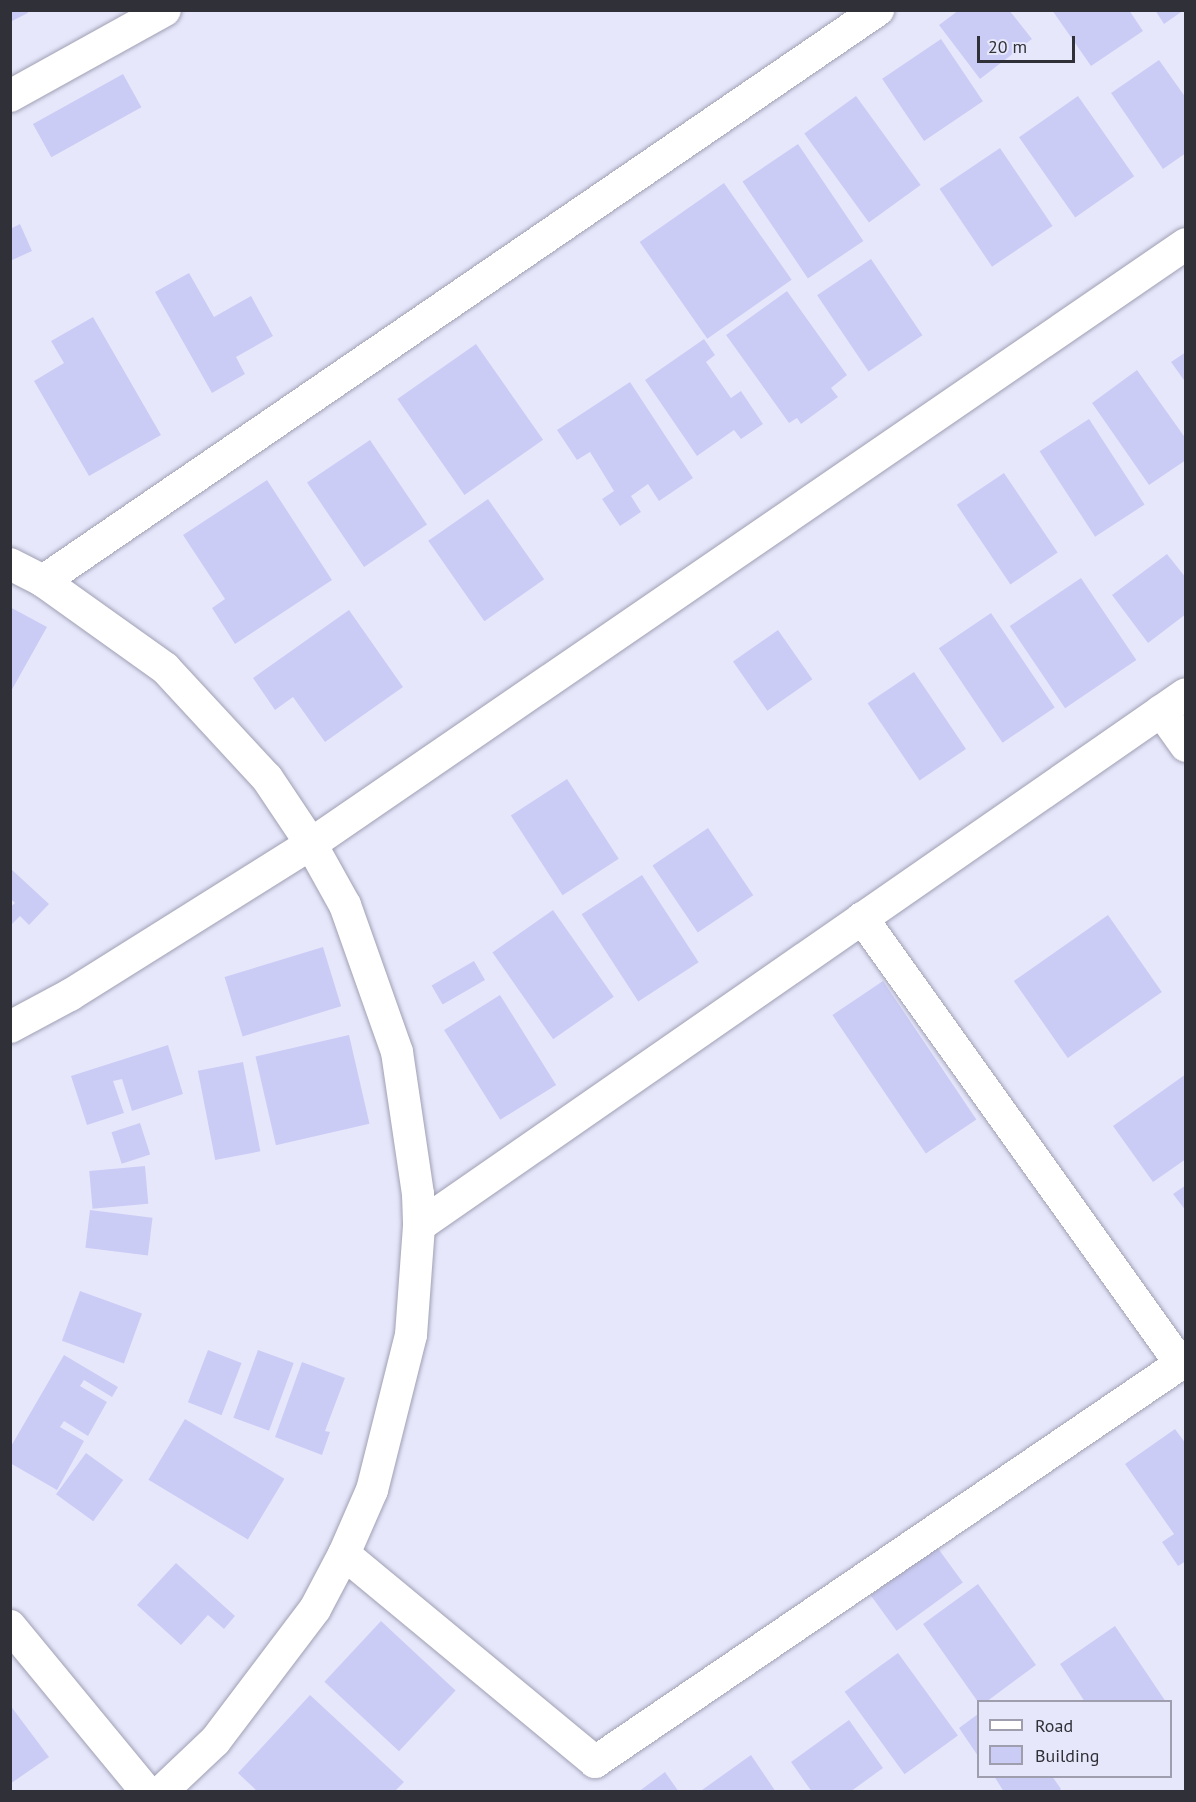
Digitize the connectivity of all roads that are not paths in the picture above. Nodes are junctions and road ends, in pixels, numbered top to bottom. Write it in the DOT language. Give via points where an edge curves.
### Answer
graph roads {
  1 [pos="165,10"];
  2 [pos="878,10"];
  3 [pos="10,96"];
  4 [pos="1185,244"];
  5 [pos="10,544"];
  6 [pos="26,572"];
  7 [pos="1173,702"];
  8 [pos="1185,746"];
  9 [pos="311,844"];
  10 [pos="862,918"];
  11 [pos="10,1028"];
  12 [pos="418,1226"];
  13 [pos="1183,1362"];
  14 [pos="344,1554"];
  15 [pos="10,1626"];
  16 [pos="147,1791"];
  17 [pos="161,1791"];
  1 -- 3 [label="street"];
  2 -- 6 [label="street"];
  4 -- 9 [label="street"];
  5 -- 6 [label="street"];
  6 -- 9 [label="street" via="165,668 267,778"];
  7 -- 8 [label="street"];
  7 -- 10 [label="street"];
  9 -- 11 [label="street" via="70,995"];
  9 -- 12 [label="street" via="345,905 397,1052 418,1194"];
  10 -- 12 [label="street"];
  10 -- 13 [label="street"];
  12 -- 14 [label="street" via="411,1335 372,1490"];
  13 -- 14 [label="street" via="595,1762"];
  14 -- 17 [label="street" via="315,1609 215,1741"];
  15 -- 16 [label="street"];
}
